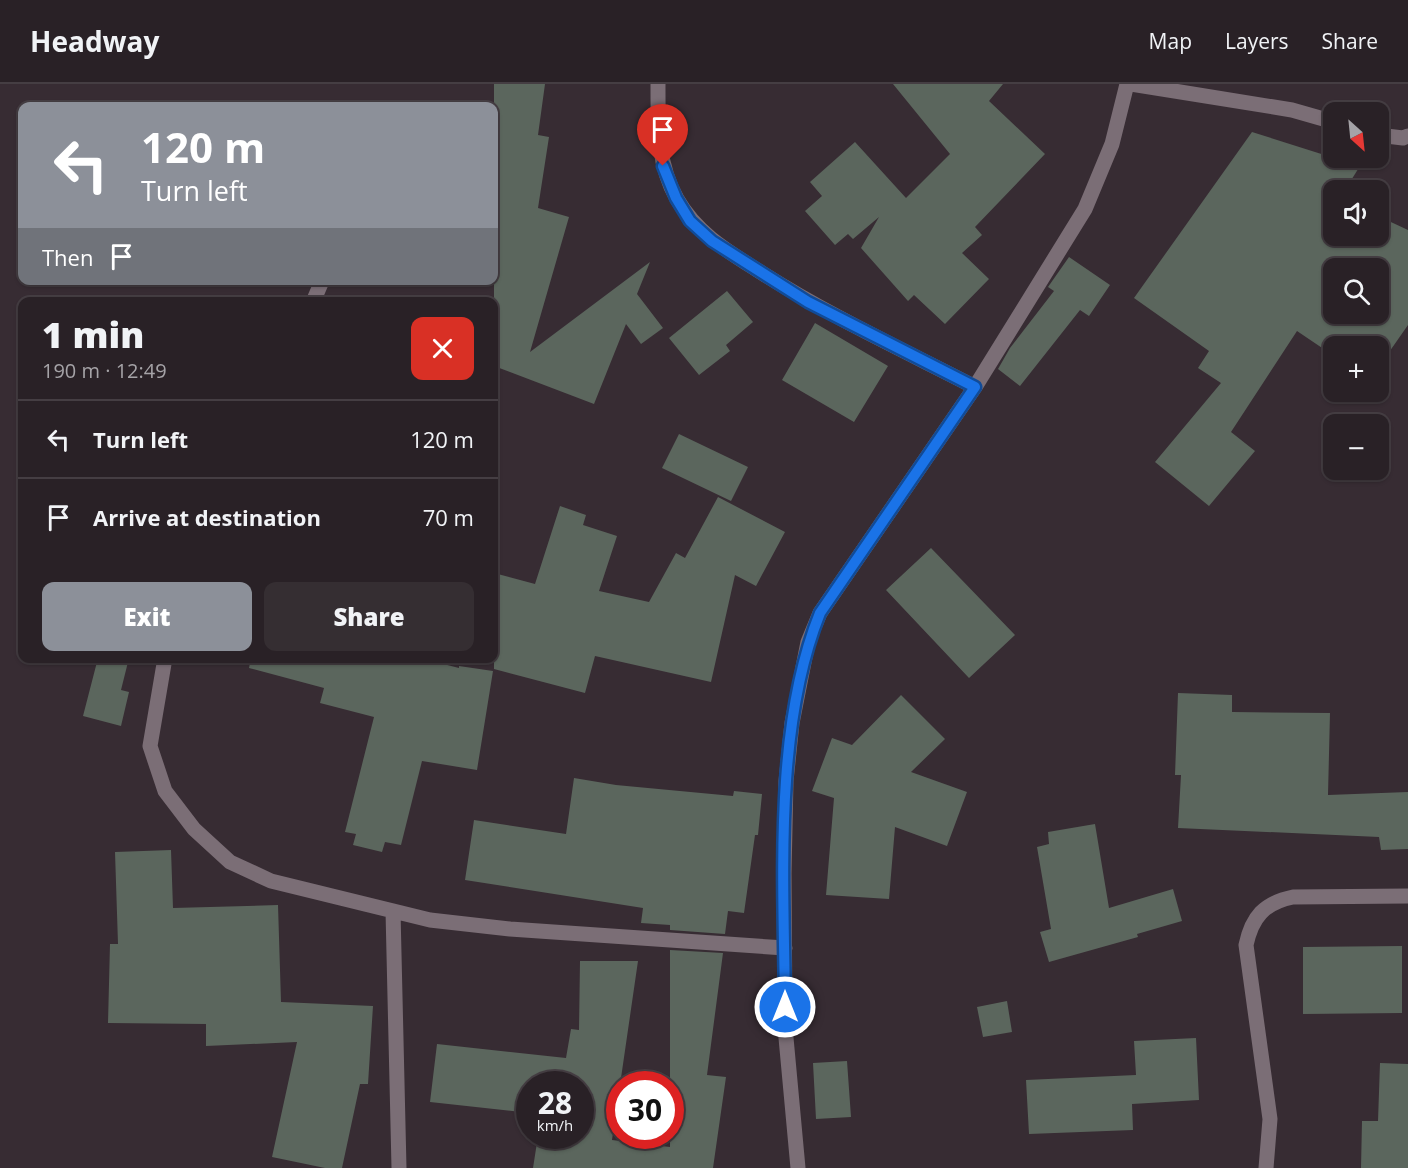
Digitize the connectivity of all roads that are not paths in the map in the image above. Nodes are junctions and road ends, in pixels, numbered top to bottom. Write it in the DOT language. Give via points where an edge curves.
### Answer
graph roads {
  1 [pos="658,84"];
  2 [pos="1129,84"];
  3 [pos="1323,119"];
  4 [pos="1389,136"];
  5 [pos="1408,136"];
  6 [pos="975,387"];
  7 [pos="164,663"];
  8 [pos="1408,896"];
  9 [pos="393,911"];
  10 [pos="785,948"];
  11 [pos="399,1168"];
  12 [pos="798,1168"];
  13 [pos="1266,1168"];
  1 -- 6 [label="street" via="663,166 690,221 712,241 808,302"];
  2 -- 3 [label="street" via="1292,110"];
  2 -- 6 [label="street" via="1112,144 1085,210"];
  4 -- 5 [label="street"];
  6 -- 10 [label="street" via="820,613 808,642 792,723 786,780"];
  7 -- 9 [label="street" via="150,746 165,790 194,829 230,862 270,881"];
  8 -- 13 [label="street" via="1293,897 1268,906 1254,920 1246,945 1270,1119"];
  9 -- 10 [label="street" via="430,920 510,929"];
  9 -- 11 [label="street"];
  10 -- 12 [label="street" via="785,1027"];
}
